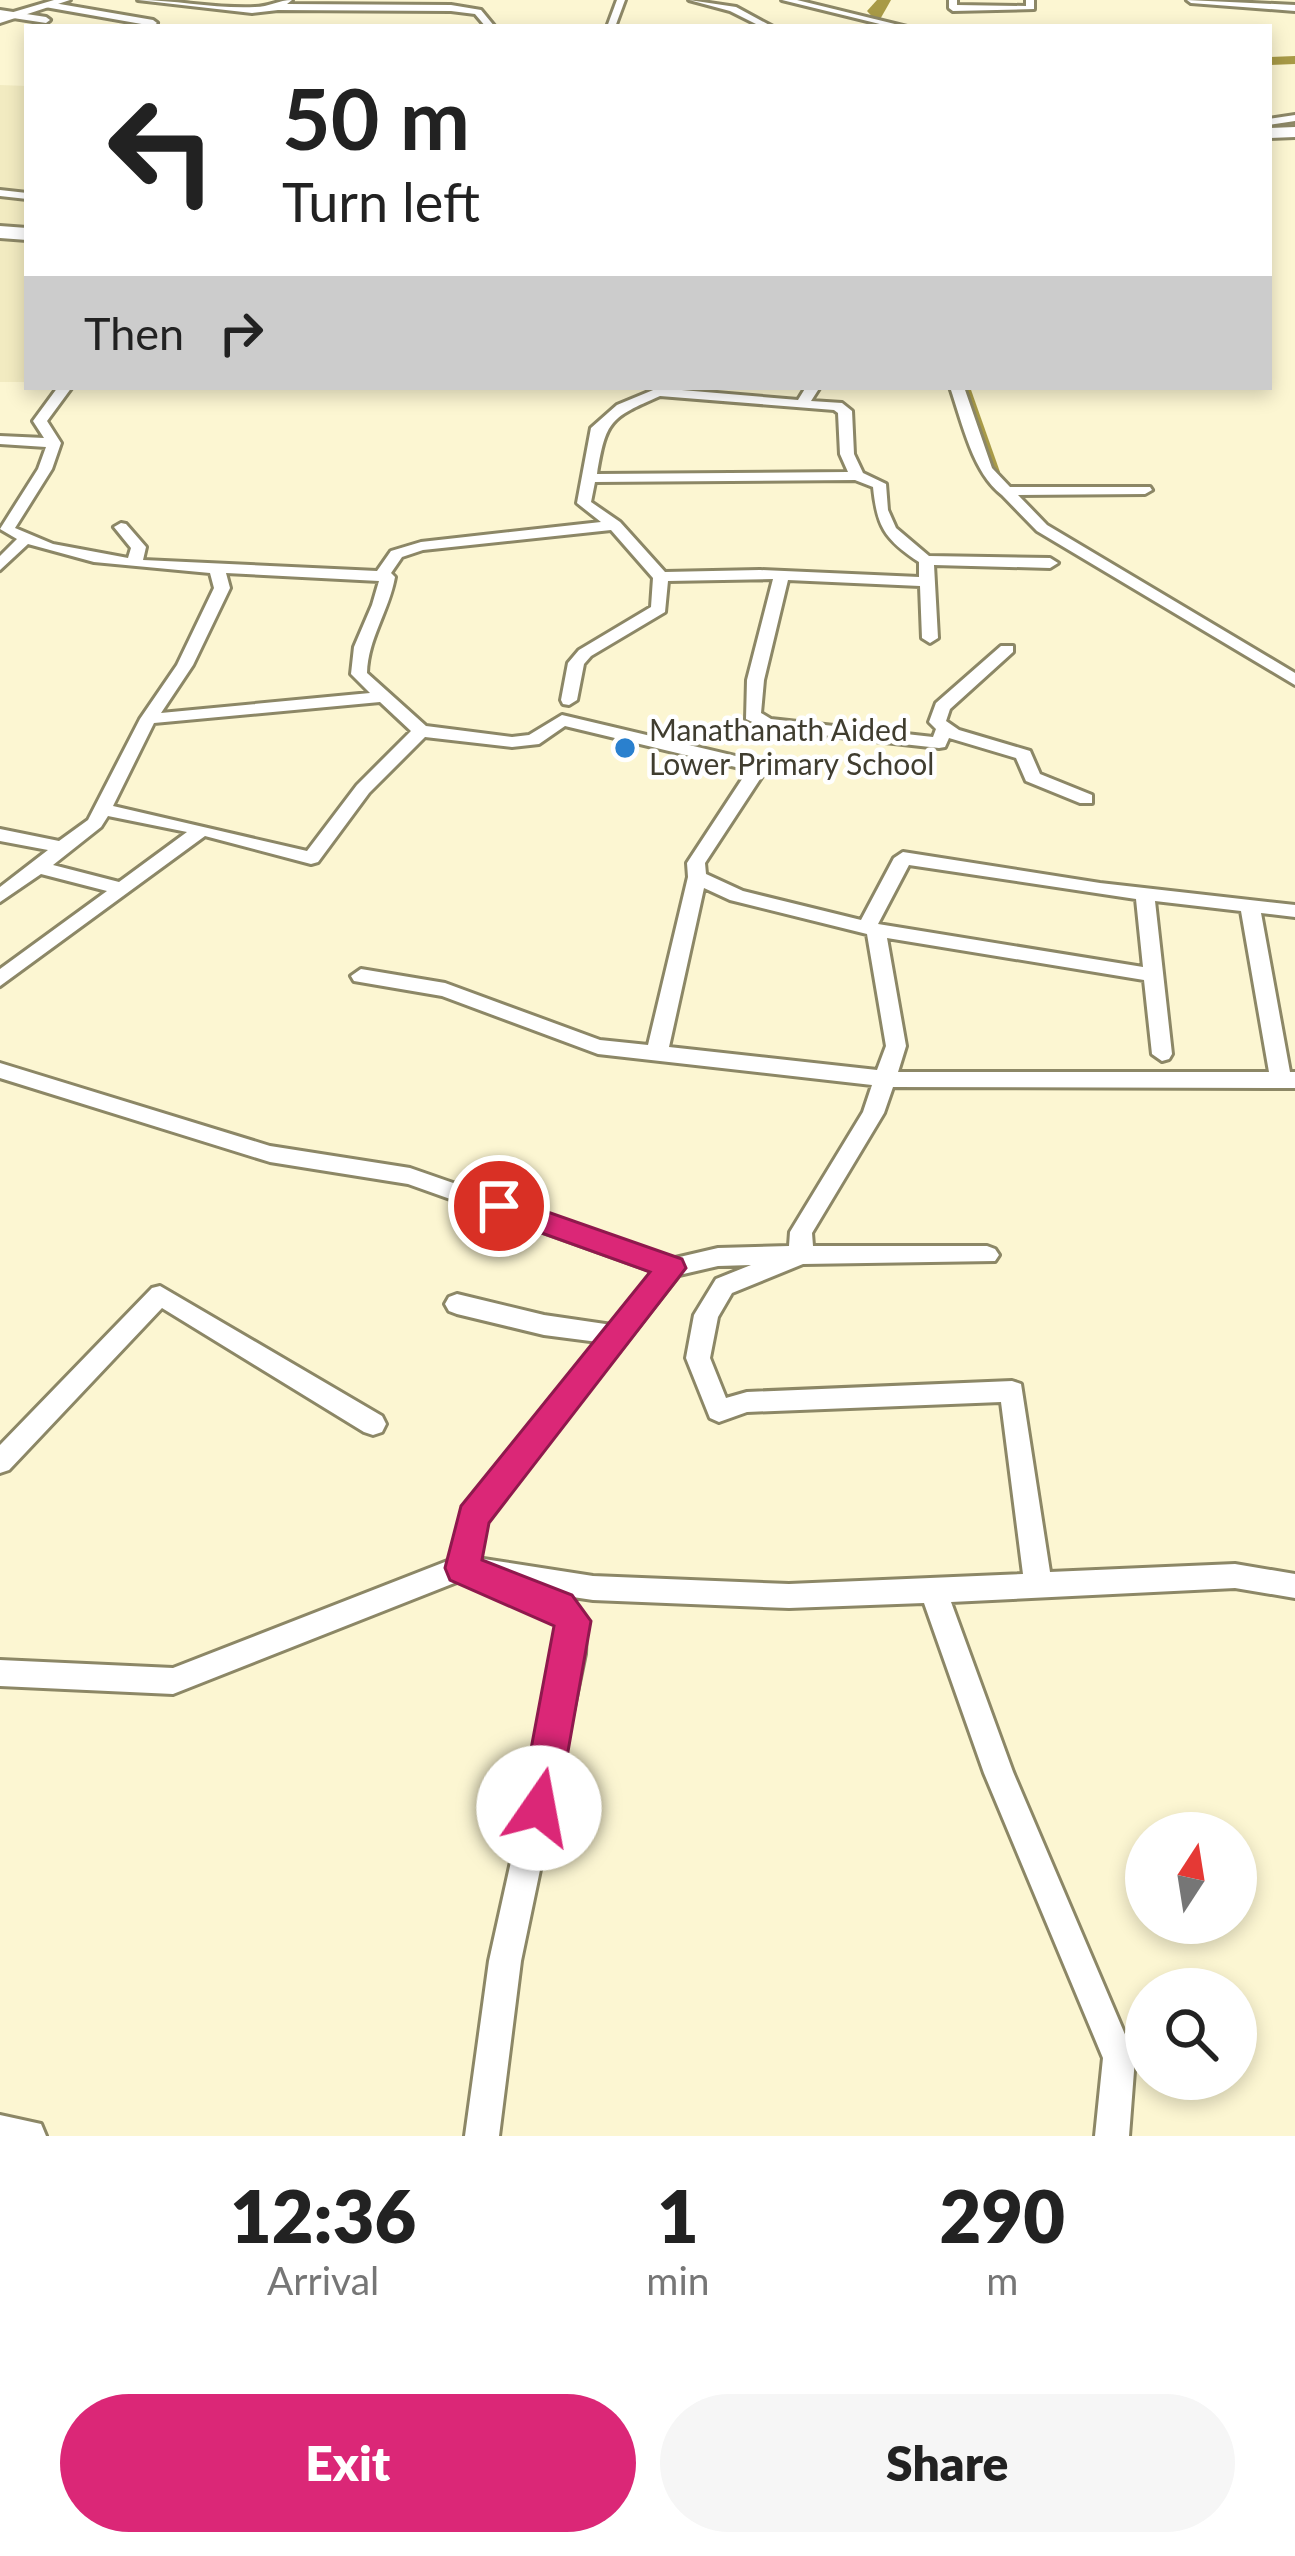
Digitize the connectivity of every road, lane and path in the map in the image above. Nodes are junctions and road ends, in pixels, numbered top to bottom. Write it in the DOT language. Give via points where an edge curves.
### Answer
graph roads {
  1 [pos="65,0"];
  2 [pos="142,0"];
  3 [pos="288,0"];
  4 [pos="693,0"];
  5 [pos="786,0"];
  6 [pos="953,0"];
  7 [pos="1030,0"];
  8 [pos="1191,0"];
  9 [pos="49,5"];
  10 [pos="479,6"];
  11 [pos="278,7"];
  12 [pos="1295,8"];
  13 [pos="16,15"];
  14 [pos="0,16"];
  15 [pos="756,19"];
  16 [pos="46,20"];
  17 [pos="154,23"];
  18 [pos="747,24"];
  19 [pos="764,24"];
  20 [pos="890,24"];
  21 [pos="63,390"];
  22 [pos="811,390"];
  23 [pos="958,390"];
  24 [pos="802,404"];
  25 [pos="0,440"];
  26 [pos="54,443"];
  27 [pos="856,476"];
  28 [pos="586,478"];
  29 [pos="1145,490"];
  30 [pos="1002,491"];
  31 [pos="615,525"];
  32 [pos="121,527"];
  33 [pos="25,539"];
  34 [pos="926,560"];
  35 [pos="135,561"];
  36 [pos="1050,563"];
  37 [pos="0,565"];
  38 [pos="217,569"];
  39 [pos="781,575"];
  40 [pos="382,576"];
  41 [pos="661,577"];
  42 [pos="926,582"];
  43 [pos="930,638"];
  44 [pos="1007,649"];
  45 [pos="1295,680"];
  46 [pos="381,697"];
  47 [pos="569,700"];
  48 [pos="148,719"];
  49 [pos="944,730"];
  50 [pos="421,731"];
  51 [pos="1086,799"];
  52 [pos="102,809"];
  53 [pos="202,830"];
  54 [pos="0,836"];
  55 [pos="64,848"];
  56 [pos="39,867"];
  57 [pos="697,877"];
  58 [pos="121,889"];
  59 [pos="1145,894"];
  60 [pos="0,896"];
  61 [pos="1250,906"];
  62 [pos="1295,911"];
  63 [pos="871,929"];
  64 [pos="1154,975"];
  65 [pos="361,976"];
  66 [pos="0,979"];
  67 [pos="658,1053"];
  68 [pos="1162,1054"];
  69 [pos="0,1070"];
  70 [pos="888,1079"];
  71 [pos="1288,1081"];
  72 [pos="801,1255"];
  73 [pos="987,1255"];
  74 [pos="671,1268"];
  75 [pos="458,1304"];
  76 [pos="616,1335"];
  77 [pos="373,1424"];
  78 [pos="0,1462"];
  79 [pos="462,1568"];
  80 [pos="1038,1584"];
  81 [pos="1295,1586"];
  82 [pos="933,1590"];
  83 [pos="0,1673"];
  84 [pos="0,2132"];
  85 [pos="29,2136"];
  86 [pos="482,2136"];
  87 [pos="1112,2136"];
  1 -- 9 [label="street"];
  2 -- 11 [label="street"];
  3 -- 11 [label="street"];
  4 -- 15 [label="street"];
  5 -- 20 [label="street"];
  6 -- 7 [label="street" via="953,8 1030,9"];
  8 -- 12 [label="street"];
  9 -- 13 [label="street"];
  9 -- 17 [label="street"];
  10 -- 11 [label="street"];
  13 -- 14 [label="street"];
  13 -- 16 [label="street"];
  15 -- 18 [label="street"];
  15 -- 19 [label="street"];
  21 -- 26 [label="street" via="40,421"];
  22 -- 24 [label="street"];
  23 -- 30 [label="street" via="985,469"];
  24 -- 27 [label="street" via="845,411"];
  24 -- 28 [label="street" via="658,392 598,428"];
  25 -- 26 [label="street"];
  26 -- 33 [label="street" via="7,530"];
  27 -- 28 [label="street"];
  27 -- 34 [label="street" via="879,484 892,534"];
  28 -- 31 [label="street" via="584,502"];
  29 -- 30 [label="street"];
  30 -- 45 [label="street" via="1042,528"];
  31 -- 40 [label="street" via="421,546 396,554"];
  31 -- 41 [label="street"];
  32 -- 35 [label="street" via="140,547"];
  33 -- 35 [label="street"];
  33 -- 37 [label="street"];
  34 -- 36 [label="street"];
  34 -- 42 [label="street"];
  35 -- 38 [label="street"];
  38 -- 40 [label="street"];
  38 -- 48 [label="street" via="222,588"];
  39 -- 41 [label="street"];
  39 -- 42 [label="street"];
  39 -- 49 [label="street" via="778,611 751,689 752,715 767,724 938,742"];
  40 -- 46 [label="street" via="383,611 358,645 359,674"];
  41 -- 47 [label="street" via="659,609 576,663"];
  42 -- 43 [label="street"];
  44 -- 49 [label="street" via="942,707"];
  46 -- 48 [label="street"];
  46 -- 50 [label="street"];
  48 -- 52 [label="street"];
  49 -- 51 [label="street" via="1024,755 1032,777"];
  50 -- 53 [label="street" via="311,858"];
  50 -- 57 [label="street" via="512,742 533,740 562,720 759,767 696,863"];
  52 -- 53 [label="street"];
  52 -- 55 [label="street"];
  53 -- 58 [label="street"];
  54 -- 55 [label="street"];
  55 -- 56 [label="street"];
  56 -- 58 [label="street"];
  56 -- 60 [label="street"];
  57 -- 63 [label="street" via="736,896"];
  57 -- 67 [label="street"];
  58 -- 66 [label="street"];
  59 -- 61 [label="street"];
  59 -- 63 [label="street" via="903,858"];
  59 -- 64 [label="street"];
  61 -- 62 [label="street"];
  61 -- 71 [label="street"];
  63 -- 64 [label="street"];
  63 -- 70 [label="street" via="896,1046"];
  64 -- 68 [label="street"];
  65 -- 67 [label="street" via="445,990 598,1046"];
  67 -- 70 [label="street"];
  69 -- 74 [label="street" via="270,1154 410,1176"];
  70 -- 71 [label="street"];
  70 -- 72 [label="street" via="801,1232"];
  72 -- 73 [label="street"];
  72 -- 74 [label="street" via="718,1257"];
  72 -- 80 [label="street" via="724,1286 706,1316 698,1358 719,1411 747,1402 1012,1391"];
  74 -- 76 [label="street"];
  75 -- 76 [label="street"];
  76 -- 79 [label="street" via="473,1517"];
  77 -- 78 [label="street" via="160,1295"];
  79 -- 82 [label="street" via="593,1588"];
  79 -- 83 [label="street" via="173,1681"];
  79 -- 86 [label="street" via="559,1606 573,1621 505,1961"];
  80 -- 81 [label="street" via="1235,1576"];
  80 -- 82 [label="street"];
  82 -- 87 [label="street" via="999,1773 1119,2058"];
  84 -- 85 [label="street"];
}
